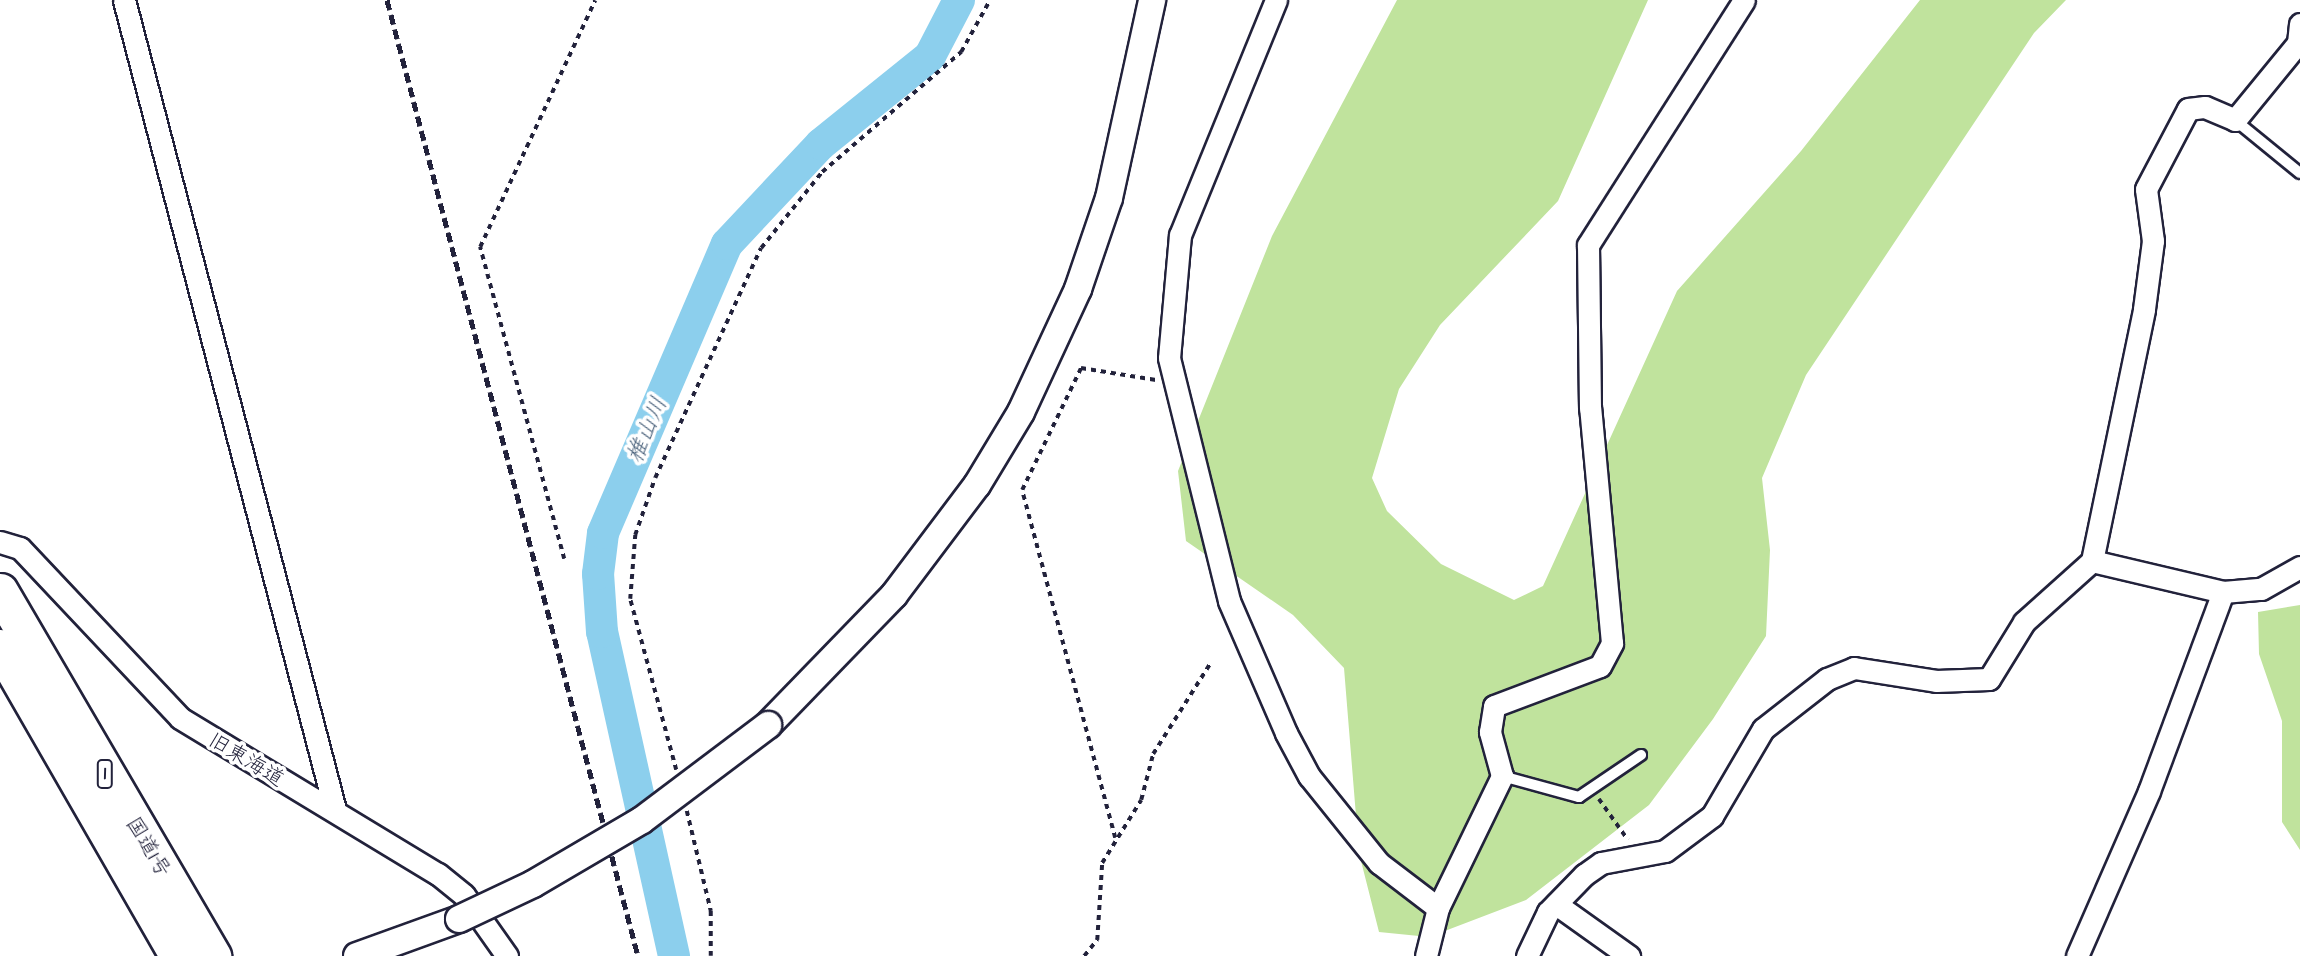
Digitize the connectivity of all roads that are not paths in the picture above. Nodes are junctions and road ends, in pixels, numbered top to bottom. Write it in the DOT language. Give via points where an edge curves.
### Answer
graph roads {
  1 [pos="124,0"];
  2 [pos="1152,0"];
  3 [pos="1276,0"];
  4 [pos="1744,0"];
  5 [pos="2300,28"];
  6 [pos="2235,120"];
  7 [pos="2300,173"];
  8 [pos="0,542"];
  9 [pos="2092,561"];
  10 [pos="2300,567"];
  11 [pos="0,591"];
  12 [pos="2223,592"];
  13 [pos="0,647"];
  14 [pos="1641,755"];
  15 [pos="1502,776"];
  16 [pos="335,810"];
  17 [pos="1556,904"];
  18 [pos="1438,908"];
  19 [pos="178,956"];
  20 [pos="213,956"];
  21 [pos="357,956"];
  22 [pos="507,956"];
  23 [pos="1426,956"];
  24 [pos="1527,956"];
  25 [pos="1629,956"];
  26 [pos="2077,956"];
  1 -- 16 [label="street"];
  2 -- 21 [label="street, bridge" via="1109,198 1078,289 1021,412 977,485 894,595 768,725 600,846 459,919"];
  3 -- 18 [label="street" via="1176,249 1169,358 1228,601 1286,733 1309,776 1378,863"];
  4 -- 15 [label="street" via="1597,221 1588,245 1590,408 1612,643 1600,666 1494,705 1490,732"];
  5 -- 6 [label="street" via="2298,43"];
  6 -- 7 [label="lane"];
  6 -- 9 [label="street" via="2205,107 2188,109 2146,189 2153,242 2144,309"];
  8 -- 16 [label="street, 旧東海道" via="20,548 180,718"];
  9 -- 12 [label="street"];
  9 -- 17 [label="street" via="2024,622 1989,679 1839,671 1763,729 1735,785 1688,838 1645,858 1601,863"];
  10 -- 12 [label="street" via="2261,589"];
  11 -- 20 [label="highway, 国道1号 / 1"];
  12 -- 26 [label="street" via="2145,803"];
  13 -- 19 [label="highway, 国道1号 / 1"];
  14 -- 15 [label="lane" via="1572,798"];
  15 -- 18 [label="street"];
  16 -- 22 [label="street, 旧東海道" via="464,895"];
  17 -- 24 [label="street"];
  17 -- 25 [label="street"];
  18 -- 23 [label="street"];
}
